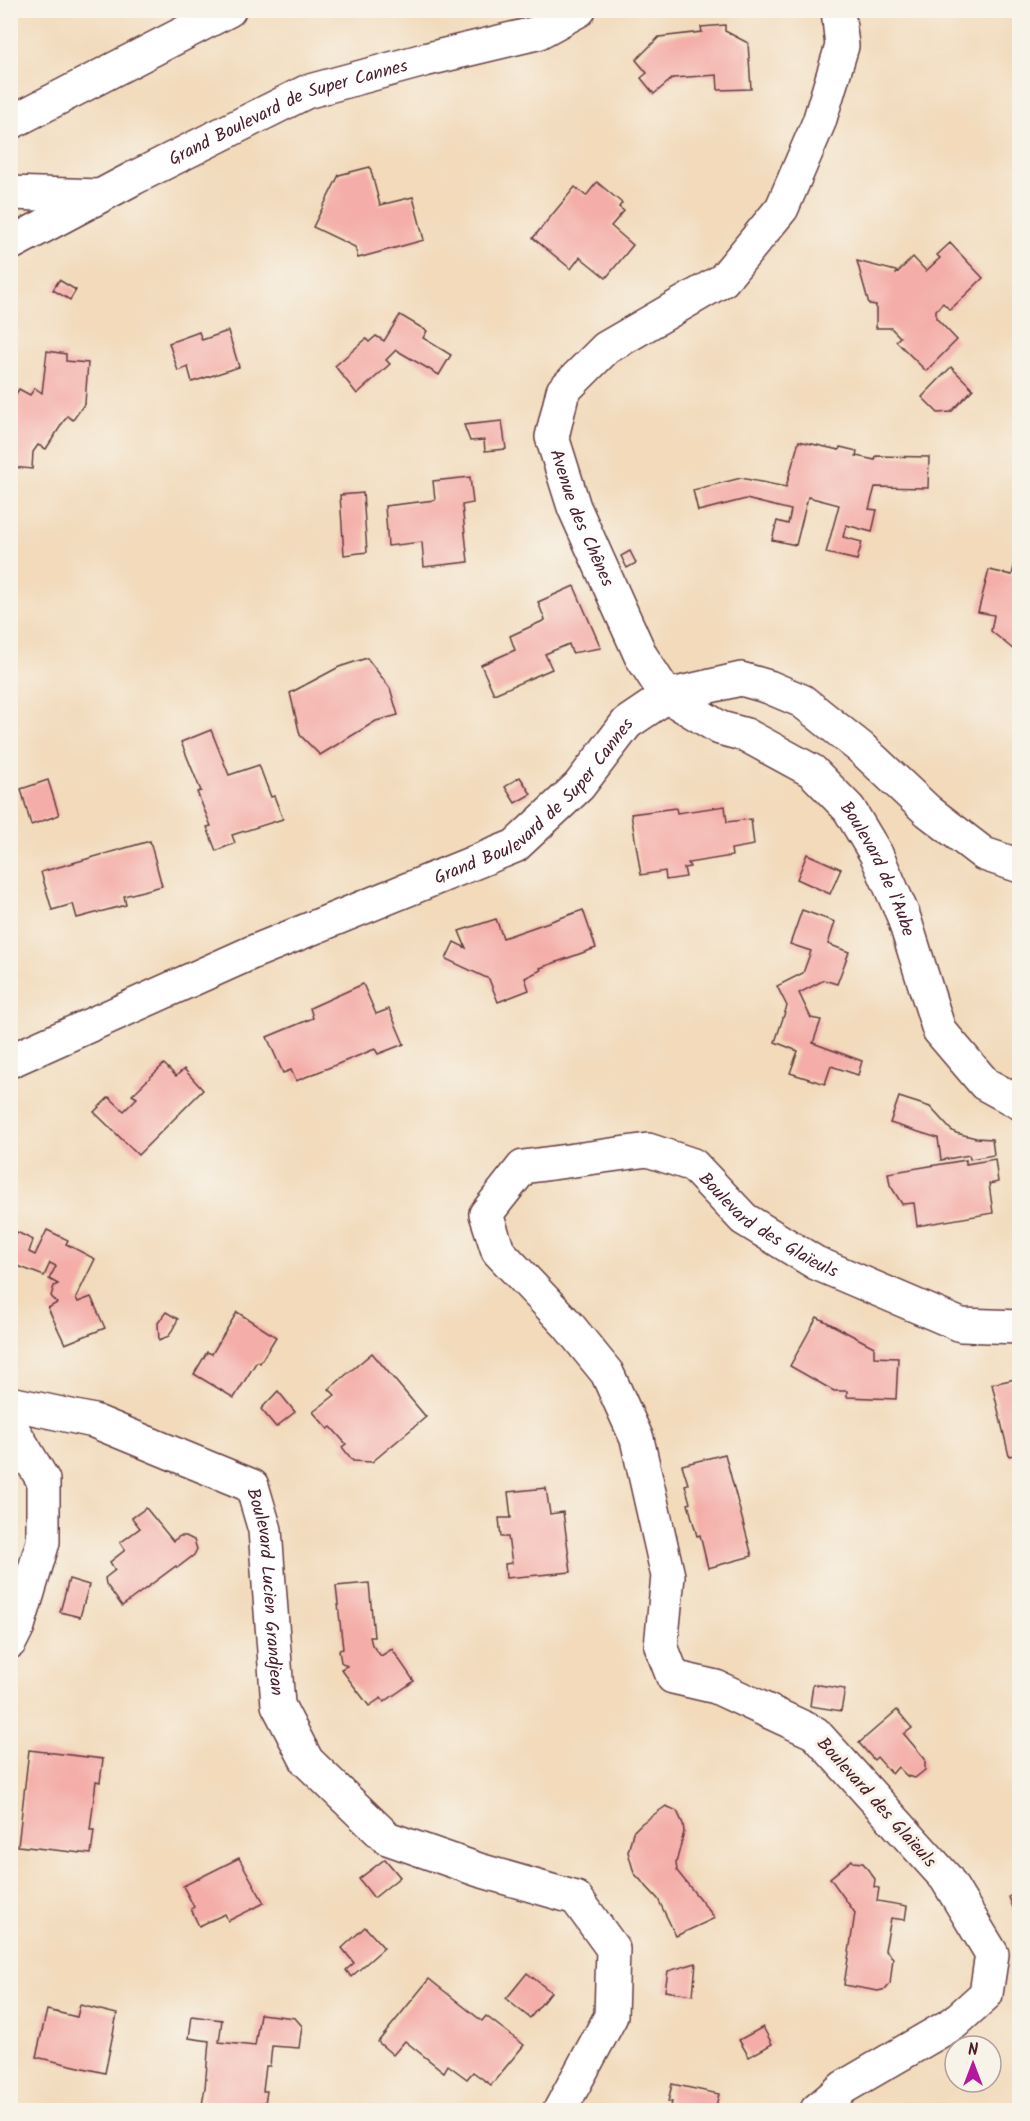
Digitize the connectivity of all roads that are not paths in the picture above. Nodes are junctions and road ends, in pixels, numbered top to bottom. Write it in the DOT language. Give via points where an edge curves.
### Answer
graph roads {
  1 [pos="229,10"];
  2 [pos="579,10"];
  3 [pos="838,10"];
  4 [pos="10,123"];
  5 [pos="10,193"];
  6 [pos="101,196"];
  7 [pos="10,244"];
  8 [pos="668,696"];
  9 [pos="1020,866"];
  10 [pos="10,1061"];
  11 [pos="1020,1103"];
  12 [pos="1020,1327"];
  13 [pos="10,1403"];
  14 [pos="10,1425"];
  15 [pos="10,1642"];
  16 [pos="560,2110"];
  17 [pos="818,2110"];
  1 -- 4 [label="street"];
  2 -- 6 [label="street, Grand Boulevard de Super Cannes" via="537,33 306,92"];
  3 -- 8 [label="street, Avenue des Chênes" via="842,46 819,122 782,208 723,280 606,348 563,392 552,437 574,507 641,656"];
  5 -- 6 [label="street"];
  6 -- 7 [label="street, Grand Boulevard de Super Cannes"];
  8 -- 9 [label="street, Grand Boulevard de Super Cannes" via="741,679 802,700 984,855"];
  8 -- 10 [label="street, Grand Boulevard de Super Cannes" via="627,723 579,786 515,846 253,952"];
  8 -- 11 [label="street, Boulevard de l'Aube" via="720,728 746,735 812,771 849,809 876,854 903,915 939,1030 985,1084"];
  12 -- 17 [label="street, Boulevard des Glaïeuls" via="961,1326 816,1263 744,1219 693,1165 648,1150 523,1167 486,1214 498,1251 607,1372 637,1439 668,1576 661,1646 673,1677 716,1688 815,1733 946,1878 992,1954 986,1994 954,2023 844,2087"];
  13 -- 16 [label="street, Boulevard Lucien Grandjean" via="94,1421 252,1486 266,1530 278,1705 307,1761 387,1838 576,1898 613,1949 611,2016"];
  14 -- 15 [label="street" via="43,1480 44,1542"];
}
